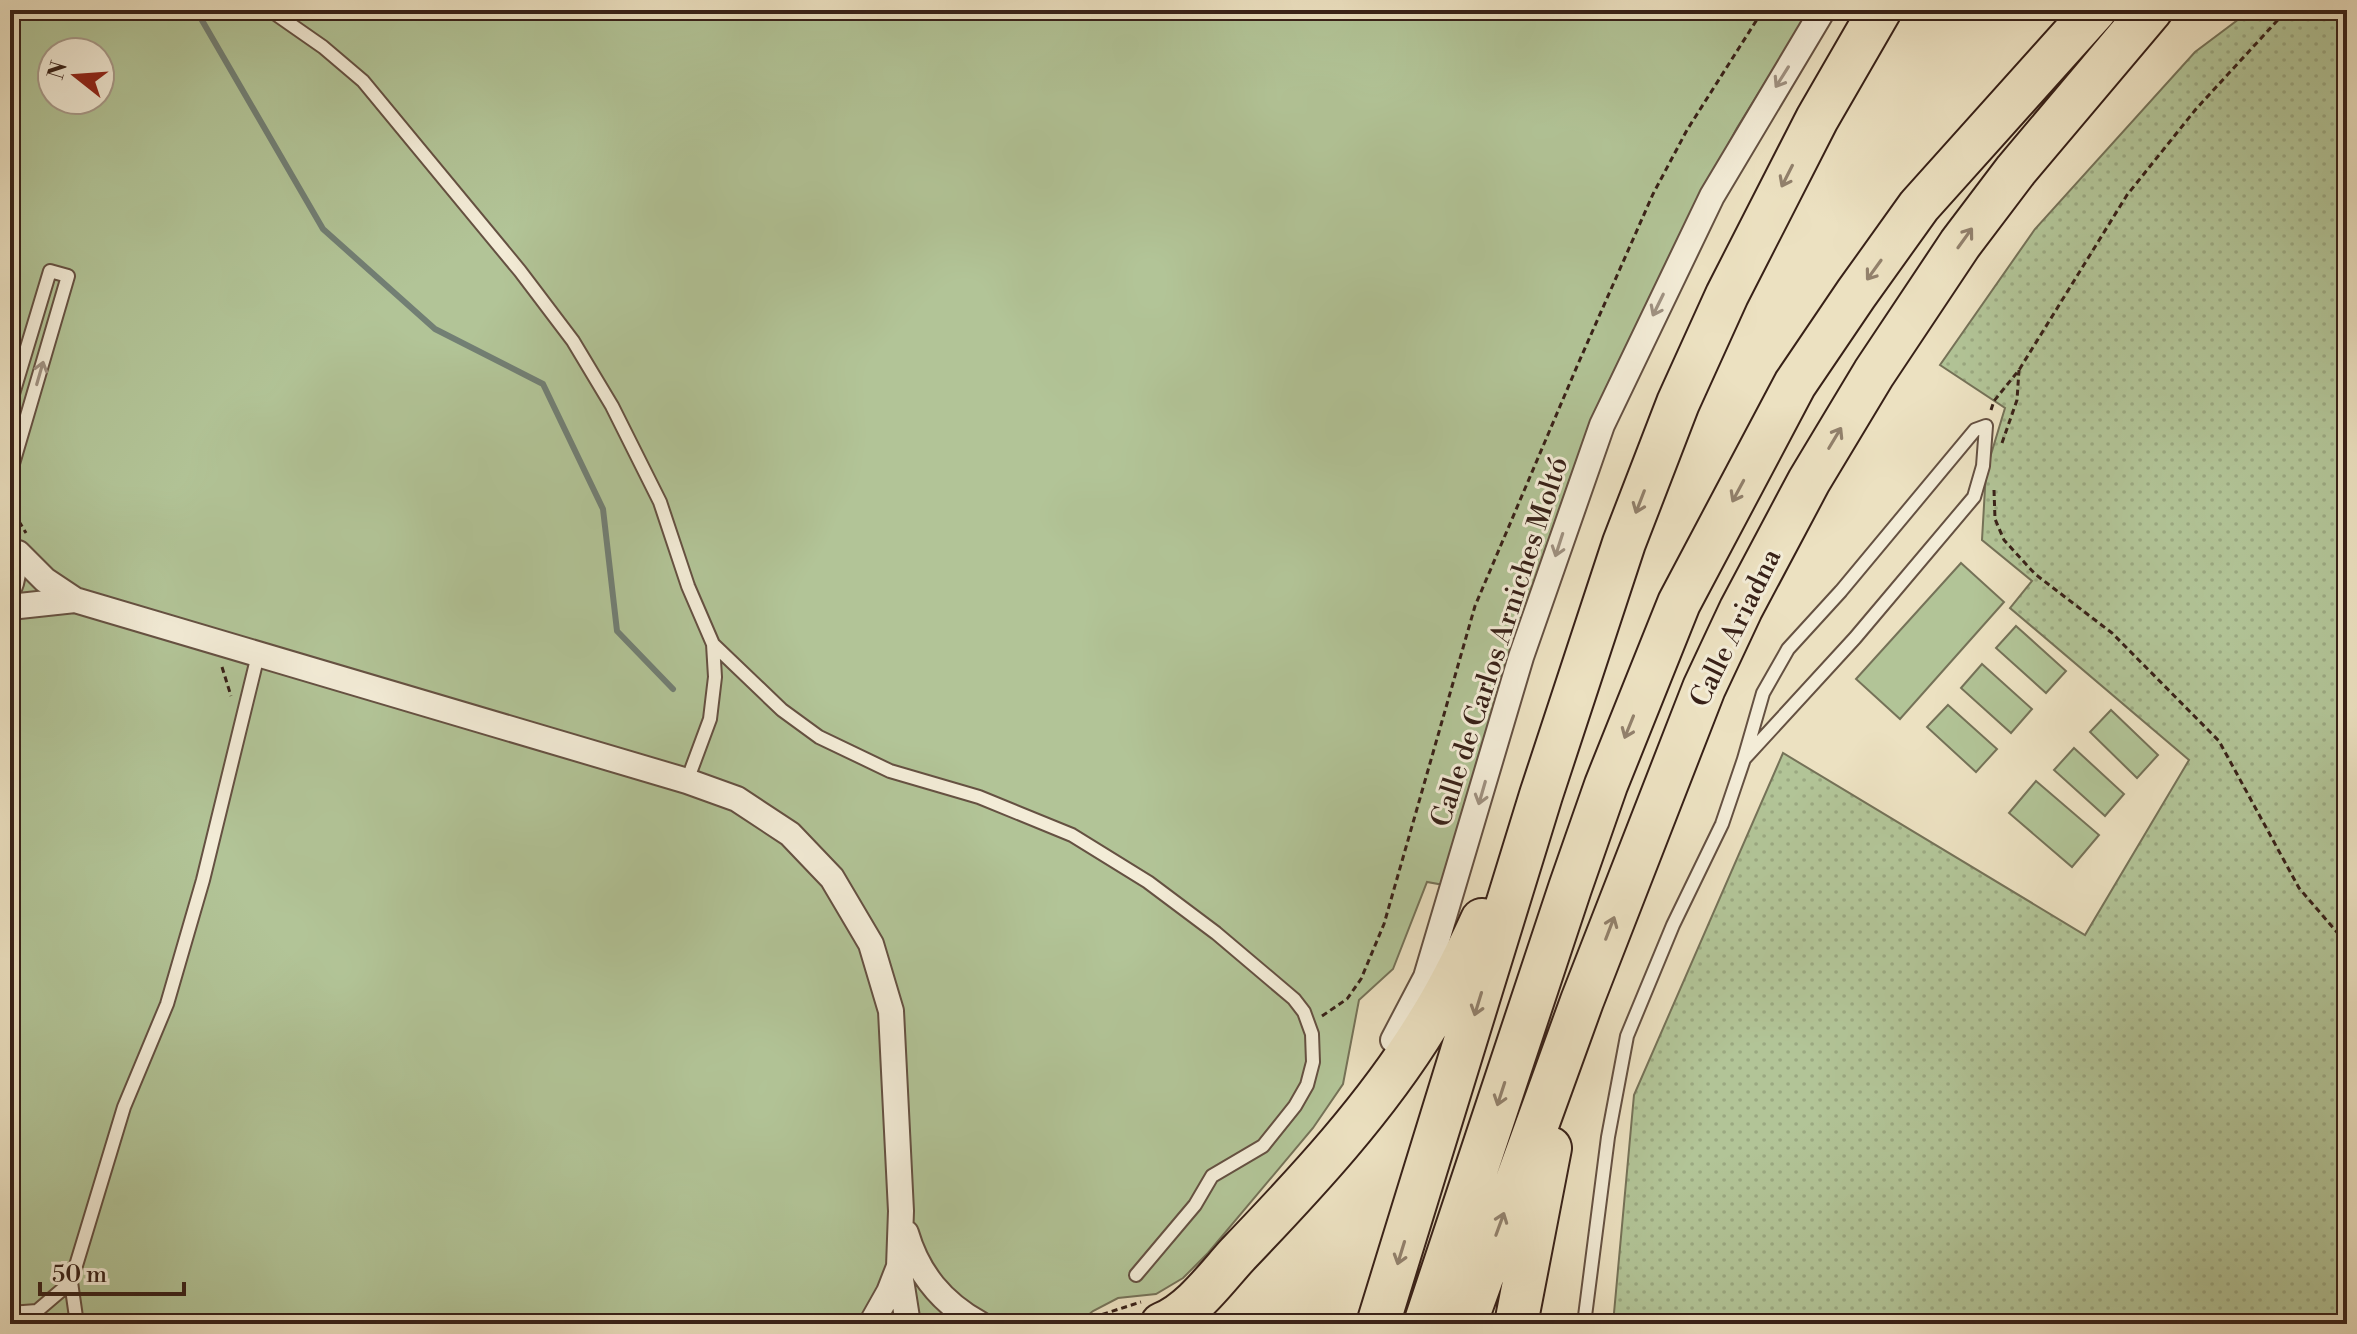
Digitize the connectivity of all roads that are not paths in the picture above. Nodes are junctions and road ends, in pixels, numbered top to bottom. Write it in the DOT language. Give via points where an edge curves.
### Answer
graph roads {
  1 [pos="270,10"];
  2 [pos="1823,10"];
  3 [pos="1880,10"];
  4 [pos="2056,10"];
  5 [pos="2095,10"];
  6 [pos="2151,10"];
  7 [pos="2174,10"];
  8 [pos="2081,91"];
  9 [pos="1919,206"];
  10 [pos="10,404"];
  11 [pos="10,474"];
  12 [pos="12,543"];
  13 [pos="10,600"];
  14 [pos="75,600"];
  15 [pos="10,607"];
  16 [pos="713,644"];
  17 [pos="258,655"];
  18 [pos="1744,759"];
  19 [pos="687,781"];
  20 [pos="1541,795"];
  21 [pos="1582,1001"];
  22 [pos="901,1211"];
  23 [pos="899,1267"];
  24 [pos="1136,1275"];
  25 [pos="1217,1277"];
  26 [pos="928,1281"];
  27 [pos="71,1282"];
  28 [pos="10,1313"];
  29 [pos="77,1324"];
  30 [pos="871,1324"];
  31 [pos="908,1324"];
  32 [pos="915,1324"];
  33 [pos="980,1324"];
  34 [pos="1162,1324"];
  35 [pos="1378,1324"];
  36 [pos="1425,1324"];
  37 [pos="1465,1324"];
  38 [pos="1516,1324"];
  39 [pos="1584,1324"];
  1 -- 16 [label="lane" via="363,81 573,341 660,502"];
  2 -- 25 [label="street, Calle de Carlos Arniches Moltó, one-way" via="1712,196 1602,425 1521,657 1426,977 1402,1027 1294,1185"];
  3 -- 20 [label="highway, one-way" via="1817,119 1678,403 1624,543"];
  4 -- 9 [label="highway" via="1952,144"];
  5 -- 9 [label="highway, Calle Ariadna"];
  6 -- 8 [label="highway, Calle Ariadna"];
  7 -- 8 [label="highway"];
  21 -- 8 [label="highway, Calle Ariadna, one-way" via="1704,688 1809,481 1960,244"];
  9 -- 36 [label="highway, Calle Ariadna, one-way" via="1795,384 1679,603 1590,829"];
  11 -- 10 [label="lane, one-way" via="68,276 50,271"];
  12 -- 13 [label="lane" via="21,569"];
  12 -- 14 [label="street" via="45,580"];
  14 -- 15 [label="street"];
  14 -- 17 [label="street"];
  16 -- 19 [label="lane" via="710,719"];
  16 -- 24 [label="lane" via="782,710 819,737 890,771 979,797 1072,835 1148,882 1216,933 1304,1012 1313,1062 1295,1106 1263,1146 1212,1176 1195,1205"];
  17 -- 19 [label="street"];
  17 -- 27 [label="lane" via="167,1004 124,1107"];
  18 -- 18 [label="lane" via="1763,693 1788,649 1975,430 1986,426 1974,497"];
  18 -- 39 [label="lane" via="1722,824 1627,1036"];
  19 -- 22 [label="street" via="737,799 790,834 832,878 871,944 891,1011"];
  20 -- 25 [label="highway" via="1428,1024 1304,1186"];
  20 -- 35 [label="highway, one-way"];
  37 -- 21 [label="highway, Calle Ariadna, one-way"];
  21 -- 38 [label="highway"];
  22 -- 23 [label="street"];
  22 -- 26 [label="street" via="913,1256"];
  23 -- 30 [label="street"];
  23 -- 31 [label="street"];
  25 -- 34 [label="highway"];
  26 -- 32 [label="street"];
  26 -- 33 [label="street" via="956,1310"];
  27 -- 28 [label="lane" via="37,1311"];
  27 -- 29 [label="lane"];
}
